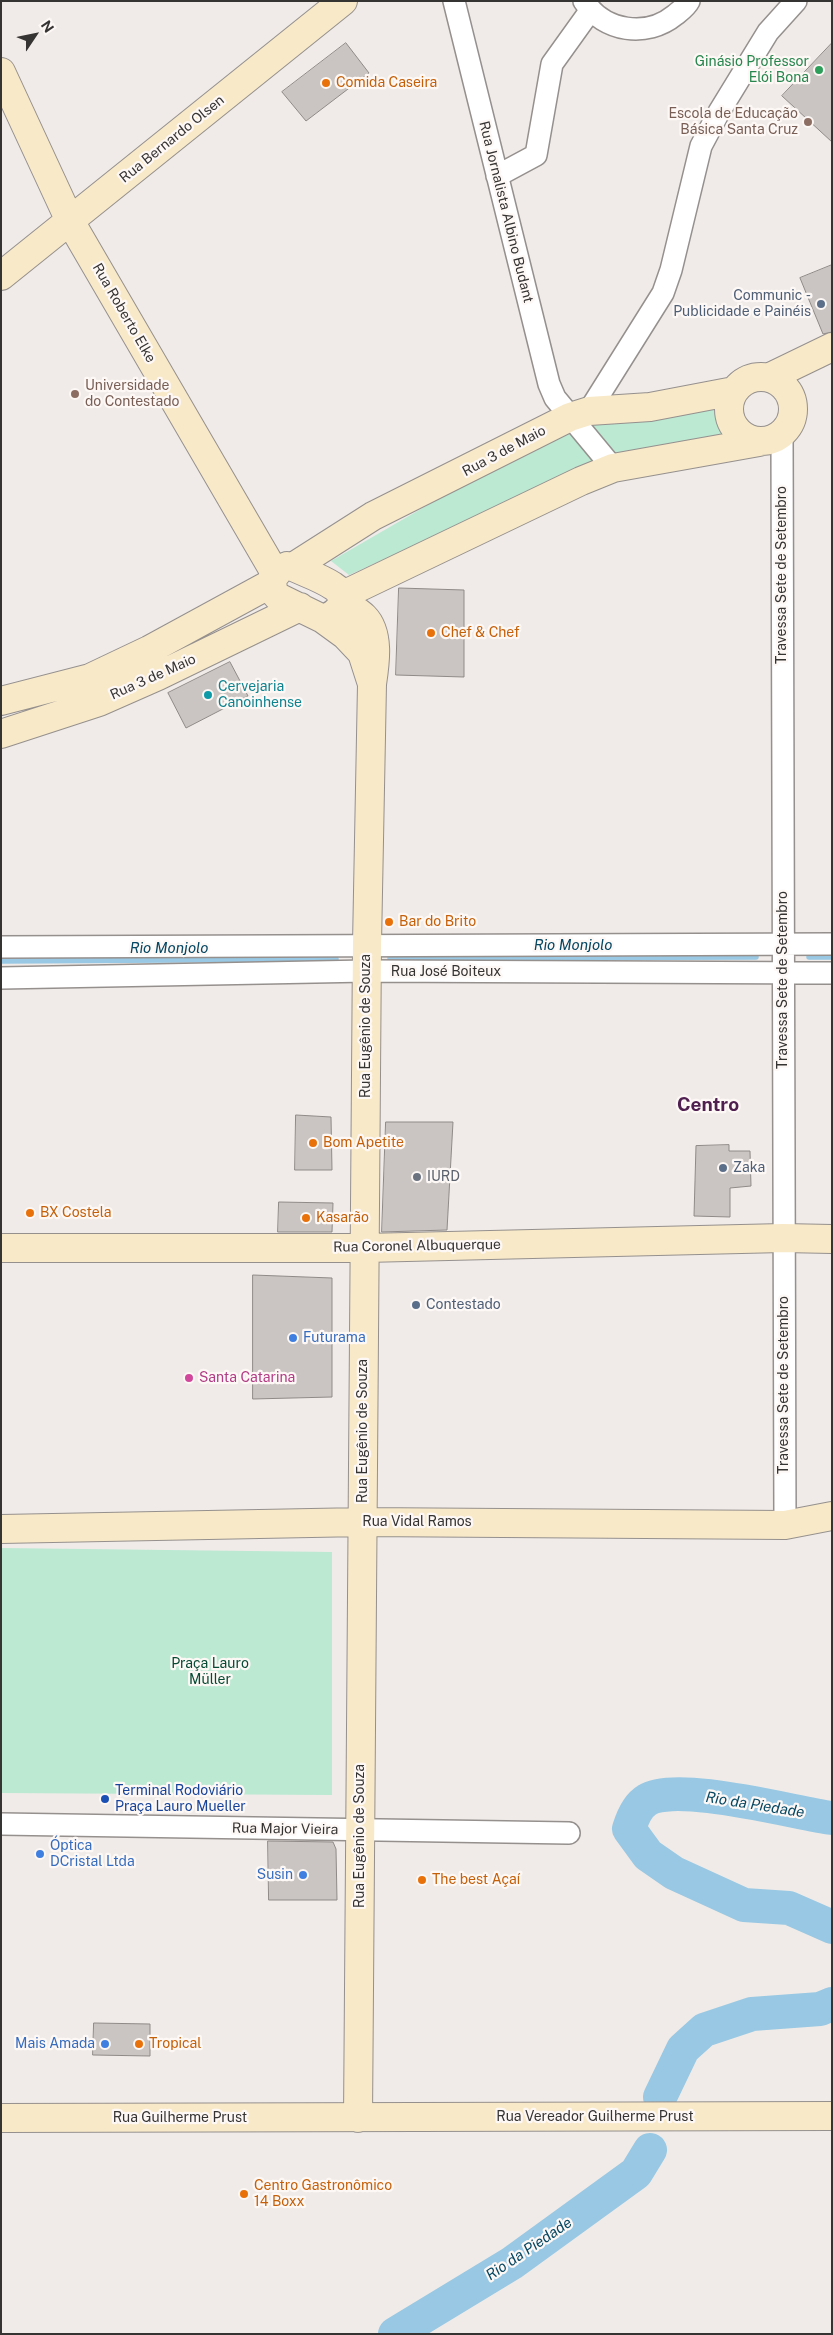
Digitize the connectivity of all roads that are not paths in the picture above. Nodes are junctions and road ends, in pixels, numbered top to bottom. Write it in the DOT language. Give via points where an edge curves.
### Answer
graph roads {
  1 [pos="454,1"];
  2 [pos="689,1"];
  3 [pos="796,1"];
  4 [pos="341,2"];
  5 [pos="587,6"];
  6 [pos="1,72"];
  7 [pos="497,176"];
  8 [pos="70,221"];
  9 [pos="1,276"];
  10 [pos="832,347"];
  11 [pos="770,377"];
  12 [pos="734,391"];
  13 [pos="580,414"];
  14 [pos="770,438"];
  15 [pos="612,468"];
  16 [pos="280,575"];
  17 [pos="327,606"];
  18 [pos="199,623"];
  19 [pos="214,649"];
  20 [pos="5,701"];
  21 [pos="7,732"];
  22 [pos="367,944"];
  23 [pos="784,944"];
  24 [pos="832,944"];
  25 [pos="1,946"];
  26 [pos="367,972"];
  27 [pos="784,972"];
  28 [pos="832,973"];
  29 [pos="1,978"];
  30 [pos="783,1238"];
  31 [pos="832,1239"];
  32 [pos="1,1248"];
  33 [pos="365,1248"];
  34 [pos="832,1516"];
  35 [pos="363,1522"];
  36 [pos="784,1525"];
  37 [pos="1,1529"];
  38 [pos="1,1824"];
  39 [pos="360,1830"];
  40 [pos="569,1833"];
  41 [pos="832,2116"];
  42 [pos="1,2118"];
  43 [pos="358,2118"];
  1 -- 7 [label="street, Rua Jornalista Albino Budant"];
  2 -- 5 [label="street" via="666,23 640,30 613,26"];
  3 -- 13 [label="street" via="768,32 718,112 701,146 663,293"];
  4 -- 8 [label="street, Rua Bernardo Olsen"];
  5 -- 7 [label="street" via="552,64 536,155"];
  6 -- 8 [label="street, Rua Roberto Elke"];
  7 -- 13 [label="street, Rua Jornalista Albino Budant" via="549,384 555,398"];
  8 -- 9 [label="street, Rua Bernardo Olsen"];
  8 -- 16 [label="street, Rua Roberto Elke"];
  10 -- 11 [label="street"];
  11 -- 12 [label="street" via="756,376"];
  11 -- 14 [label="street" via="781,382 789,392 794,403 794,415 790,427"];
  12 -- 13 [label="street, Rua 3 de Maio" via="650,407"];
  12 -- 14 [label="street" via="729,404 736,430 746,438"];
  13 -- 15 [label="street, Rua Jornalista Albino Budant"];
  13 -- 16 [label="street, Rua 3 de Maio" via="373,516"];
  14 -- 15 [label="street, Rua 3 de Maio"];
  14 -- 23 [label="street, Travessa Sete de Setembro"];
  15 -- 17 [label="street, Rua 3 de Maio"];
  16 -- 17 [label="street, Rua Roberto Elke" via="273,591 278,597"];
  16 -- 17 [label="street" via="334,586"];
  16 -- 18 [label="street, Rua 3 de Maio"];
  17 -- 19 [label="street, Rua 3 de Maio"];
  17 -- 22 [label="street, Rua Eugênio de Souza" via="345,635 362,654 372,684"];
  18 -- 19 [label="street"];
  18 -- 20 [label="street, Rua 3 de Maio" via="90,678"];
  19 -- 21 [label="street, Rua 3 de Maio" via="99,702"];
  20 -- 21 [label="street"];
  22 -- 23 [label="street, Rua José Boiteux"];
  22 -- 25 [label="street, Rua José Boiteux"];
  22 -- 26 [label="street, Rua Eugênio de Souza"];
  23 -- 24 [label="street, Rua José Boiteux"];
  23 -- 27 [label="street, Travessa Sete de Setembro"];
  26 -- 27 [label="street, Rua José Boiteux"];
  26 -- 29 [label="street, Rua José Boiteux"];
  26 -- 33 [label="street, Rua Eugênio de Souza"];
  27 -- 28 [label="street, Rua José Boiteux"];
  27 -- 30 [label="street, Travessa Sete de Setembro"];
  30 -- 31 [label="street, Rua Coronel Albuquerque"];
  30 -- 33 [label="street, Rua Coronel Albuquerque"];
  30 -- 36 [label="street, Travessa Sete de Setembro"];
  32 -- 33 [label="street, Rua Coronel Albuquerque"];
  33 -- 35 [label="street, Rua Eugênio de Souza"];
  34 -- 36 [label="street, Rua Vidal Ramos"];
  35 -- 36 [label="street, Rua Vidal Ramos"];
  35 -- 37 [label="street, Rua Vidal Ramos"];
  35 -- 39 [label="street, Rua Eugênio de Souza"];
  38 -- 39 [label="street, Rua Major Vieira"];
  39 -- 40 [label="street, Rua Major Vieira"];
  39 -- 43 [label="street, Rua Eugênio de Souza"];
  41 -- 43 [label="street, Rua Vereador Guilherme Prust"];
  42 -- 43 [label="street, Rua Guilherme Prust"];
}
